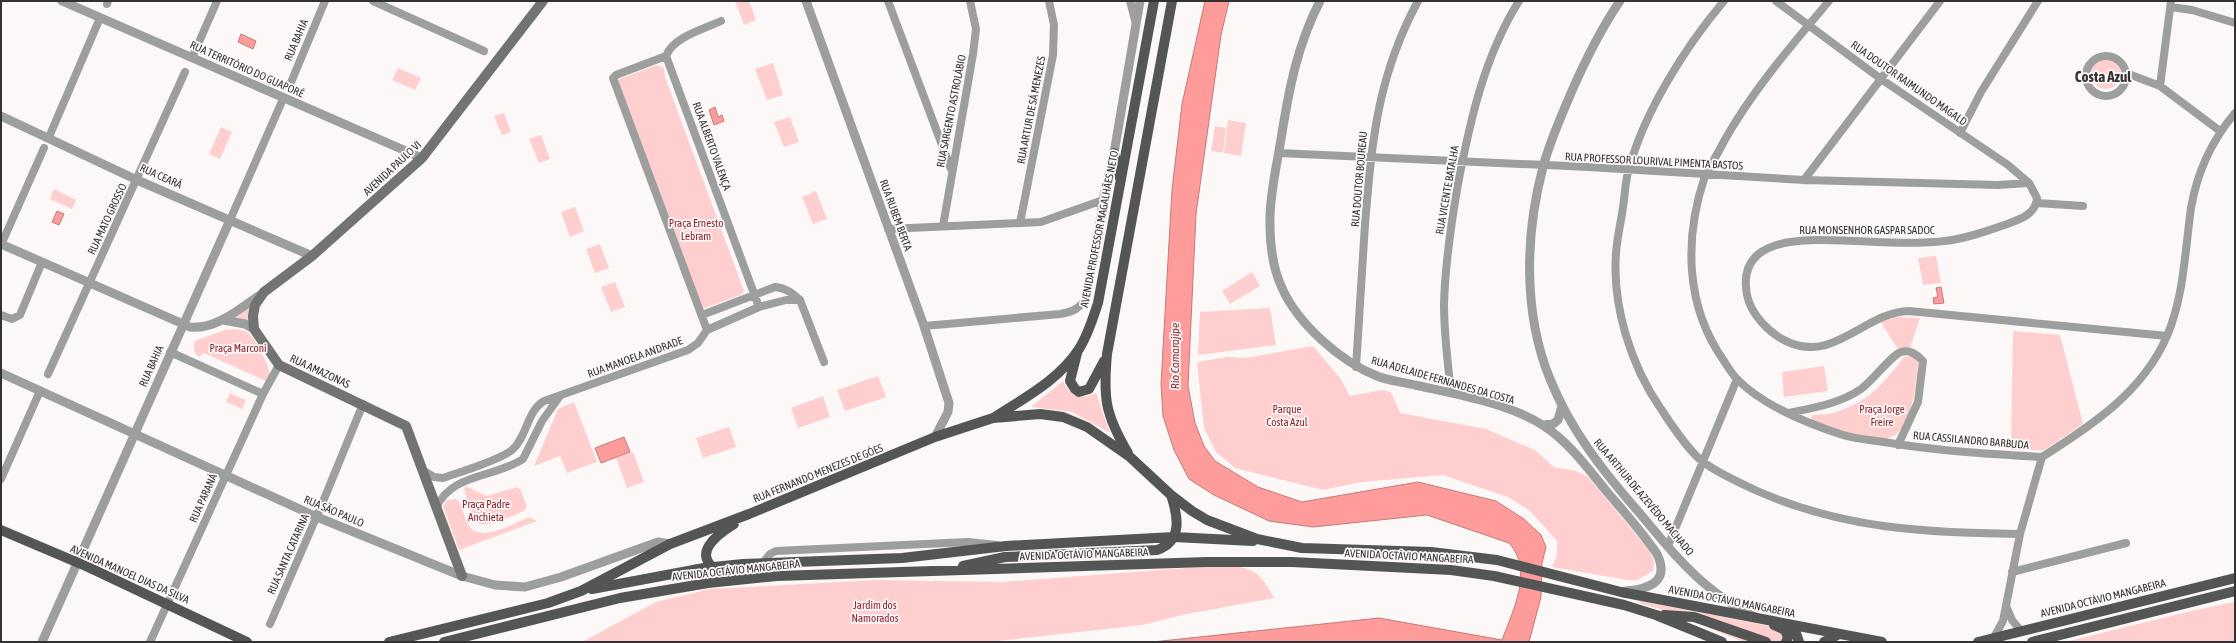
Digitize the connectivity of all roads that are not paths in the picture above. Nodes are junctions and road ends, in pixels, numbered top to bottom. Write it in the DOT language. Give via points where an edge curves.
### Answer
graph roads {
  1 [pos="62,1"];
  2 [pos="217,1"];
  3 [pos="325,1"];
  4 [pos="373,1"];
  5 [pos="543,1"];
  6 [pos="806,1"];
  7 [pos="888,1"];
  8 [pos="970,1"];
  9 [pos="1049,1"];
  10 [pos="1130,1"];
  11 [pos="1140,1"];
  12 [pos="1154,1"];
  13 [pos="1172,1"];
  14 [pos="1320,1"];
  15 [pos="1418,1"];
  16 [pos="1519,1"];
  17 [pos="1620,1"];
  18 [pos="1724,1"];
  19 [pos="1776,1"];
  20 [pos="1829,1"];
  21 [pos="1940,1"];
  22 [pos="2038,1"];
  23 [pos="2171,4"];
  24 [pos="100,18"];
  25 [pos="721,21"];
  26 [pos="2235,22"];
  27 [pos="1136,25"];
  28 [pos="1809,25"];
  29 [pos="484,51"];
  30 [pos="666,56"];
  31 [pos="192,58"];
  32 [pos="185,72"];
  33 [pos="2126,73"];
  34 [pos="1881,79"];
  35 [pos="2160,86"];
  36 [pos="288,88"];
  37 [pos="283,99"];
  38 [pos="2235,113"];
  39 [pos="1,116"];
  40 [pos="2220,130"];
  41 [pos="1960,133"];
  42 [pos="49,137"];
  43 [pos="44,148"];
  44 [pos="1114,153"];
  45 [pos="1279,153"];
  46 [pos="1371,157"];
  47 [pos="422,158"];
  48 [pos="1462,162"];
  49 [pos="1543,166"];
  50 [pos="1628,169"];
  51 [pos="951,170"];
  52 [pos="1706,175"];
  53 [pos="137,180"];
  54 [pos="1804,180"];
  55 [pos="1121,183"];
  56 [pos="2029,183"];
  57 [pos="1103,200"];
  58 [pos="2037,203"];
  59 [pos="2083,206"];
  60 [pos="230,220"];
  61 [pos="1020,223"];
  62 [pos="943,226"];
  63 [pos="888,229"];
  64 [pos="1,244"];
  65 [pos="312,256"];
  66 [pos="42,262"];
  67 [pos="90,283"];
  68 [pos="264,292"];
  69 [pos="754,295"];
  70 [pos="800,300"];
  71 [pos="759,307"];
  72 [pos="1,315"];
  73 [pos="702,316"];
  74 [pos="223,320"];
  75 [pos="182,324"];
  76 [pos="924,326"];
  77 [pos="254,329"];
  78 [pos="706,330"];
  79 [pos="2167,336"];
  80 [pos="1079,349"];
  81 [pos="170,352"];
  82 [pos="1107,354"];
  83 [pos="824,362"];
  84 [pos="279,365"];
  85 [pos="1356,367"];
  86 [pos="1,373"];
  87 [pos="48,374"];
  88 [pos="1737,379"];
  89 [pos="40,391"];
  90 [pos="1451,393"];
  91 [pos="263,394"];
  92 [pos="560,395"];
  93 [pos="363,404"];
  94 [pos="1562,406"];
  95 [pos="1788,413"];
  96 [pos="993,418"];
  97 [pos="1543,425"];
  98 [pos="134,434"];
  99 [pos="935,437"];
  100 [pos="1898,445"];
  101 [pos="515,446"];
  102 [pos="526,455"];
  103 [pos="1130,456"];
  104 [pos="2042,457"];
  105 [pos="1702,461"];
  106 [pos="422,470"];
  107 [pos="226,475"];
  108 [pos="1,479"];
  109 [pos="1171,495"];
  110 [pos="436,508"];
  111 [pos="749,514"];
  112 [pos="317,517"];
  113 [pos="1,530"];
  114 [pos="2020,534"];
  115 [pos="1174,537"];
  116 [pos="1269,542"];
  117 [pos="2126,543"];
  118 [pos="670,544"];
  119 [pos="1668,546"];
  120 [pos="76,563"];
  121 [pos="713,567"];
  122 [pos="945,571"];
  123 [pos="2012,572"];
  124 [pos="462,576"];
  125 [pos="2235,578"];
  126 [pos="742,580"];
  127 [pos="581,591"];
  128 [pos="2235,591"];
  129 [pos="1621,592"];
  130 [pos="1674,602"];
  131 [pos="167,604"];
  132 [pos="2006,606"];
  133 [pos="1656,615"];
  134 [pos="1756,618"];
  135 [pos="270,624"];
  136 [pos="1793,625"];
  137 [pos="2021,631"];
  138 [pos="1839,634"];
  139 [pos="1993,639"];
  140 [pos="42,642"];
  141 [pos="150,642"];
  142 [pos="247,642"];
  143 [pos="388,642"];
  144 [pos="444,642"];
  145 [pos="1722,642"];
  146 [pos="1766,642"];
  147 [pos="1786,642"];
  148 [pos="1799,642"];
  149 [pos="1824,642"];
  150 [pos="1882,642"];
  151 [pos="1978,642"];
  152 [pos="2032,642"];
  1 -- 24 [label="street, RUA TERRITÓRIO DO GUAPORÉ"];
  2 -- 31 [label="street"];
  3 -- 36 [label="street, RUA BAHIA"];
  4 -- 29 [label="street"];
  5 -- 47 [label="main road, AVENIDA PAULO VI"];
  6 -- 63 [label="street, RUA RUBEM BERTA"];
  7 -- 51 [label="street"];
  8 -- 51 [label="street, RUA SARGENTO ASTROLÁBIO" via="976,29 974,48"];
  9 -- 61 [label="street, RUA ARTUR DE SÁ MENEZES" via="1054,25 1053,55"];
  10 -- 27 [label="street"];
  11 -- 27 [label="street, AVENIDA PROFESSOR MAGALHÃES NETO"];
  12 -- 55 [label="main road, AVENIDA PROFESSOR MAGALHÃES NETO"];
  13 -- 82 [label="main road"];
  14 -- 45 [label="street, RUA ADELAIDE FERNANDES DA COSTA" via="1307,25 1296,59"];
  15 -- 46 [label="street, RUA DOUTOR BOUREAU" via="1394,52 1383,87"];
  16 -- 48 [label="street, RUA VICENTE BATALHA" via="1496,43 1483,74"];
  17 -- 49 [label="street, RUA ARTHUR DE AZEVÊDO MACHADO" via="1587,57"];
  18 -- 50 [label="street" via="1705,23 1664,87"];
  19 -- 28 [label="street, RUA DOUTOR RAIMUNDO MAGALD"];
  20 -- 28 [label="street, RUA CASSILANDRO BARBUDA"];
  21 -- 34 [label="street"];
  22 -- 41 [label="street" via="1981,92"];
  23 -- 26 [label="street"];
  23 -- 35 [label="street"];
  24 -- 31 [label="street, RUA TERRITÓRIO DO GUAPORÉ"];
  24 -- 42 [label="street"];
  25 -- 30 [label="street" via="678,42 669,49"];
  27 -- 44 [label="street, AVENIDA PROFESSOR MAGALHÃES NETO"];
  28 -- 34 [label="street, RUA DOUTOR RAIMUNDO MAGALD"];
  28 -- 52 [label="street, RUA CASSILANDRO BARBUDA" via="1745,105"];
  30 -- 69 [label="street, RUA ALBERTO VALENÇA"];
  30 -- 73 [label="street" via="613,78"];
  31 -- 37 [label="street, RUA TERRITÓRIO DO GUAPORÉ"];
  32 -- 53 [label="street, RUA MATO GROSSO"];
  33 -- 33 [label="street" via="2119,61 2107,56 2094,60 2089,65 2086,78 2093,90 2105,95 2112,94 2123,86"];
  33 -- 35 [label="street"];
  34 -- 41 [label="street, RUA DOUTOR RAIMUNDO MAGALD"];
  34 -- 54 [label="street"];
  35 -- 40 [label="street"];
  37 -- 47 [label="street, RUA TERRITÓRIO DO GUAPORÉ"];
  37 -- 60 [label="street, RUA BAHIA"];
  38 -- 40 [label="street"];
  39 -- 42 [label="street, RUA CEARÁ"];
  40 -- 79 [label="street" via="2203,164 2192,207 2178,300"];
  41 -- 56 [label="street, RUA DOUTOR RAIMUNDO MAGALD" via="2008,165"];
  42 -- 53 [label="street, RUA CEARÁ"];
  43 -- 64 [label="street"];
  44 -- 55 [label="main road"];
  44 -- 57 [label="street, AVENIDA PROFESSOR MAGALHÃES NETO"];
  45 -- 46 [label="street, RUA PROFESSOR LOURIVAL PIMENTA BASTOS"];
  45 -- 85 [label="street, RUA ADELAIDE FERNANDES DA COSTA" via="1270,222 1272,254 1282,288 1313,331"];
  46 -- 48 [label="street, RUA PROFESSOR LOURIVAL PIMENTA BASTOS"];
  46 -- 85 [label="street, RUA DOUTOR BOUREAU"];
  47 -- 65 [label="main road, AVENIDA PAULO VI"];
  48 -- 49 [label="street, RUA PROFESSOR LOURIVAL PIMENTA BASTOS"];
  48 -- 90 [label="street, RUA VICENTE BATALHA" via="1446,259 1445,342"];
  49 -- 50 [label="street, RUA PROFESSOR LOURIVAL PIMENTA BASTOS"];
  49 -- 94 [label="street, RUA ARTHUR DE AZEVÊDO MACHADO" via="1531,224 1532,308 1547,370"];
  50 -- 52 [label="street, RUA PROFESSOR LOURIVAL PIMENTA BASTOS"];
  50 -- 105 [label="street" via="1616,253 1618,297 1625,328 1642,377 1654,399"];
  51 -- 62 [label="street, RUA SARGENTO ASTROLÁBIO"];
  52 -- 54 [label="street, RUA PROFESSOR LOURIVAL PIMENTA BASTOS"];
  52 -- 88 [label="street, RUA CASSILANDRO BARBUDA" via="1696,210 1692,238 1691,268 1694,293 1701,318 1714,347"];
  53 -- 60 [label="street, RUA CEARÁ"];
  53 -- 67 [label="street, RUA MATO GROSSO"];
  54 -- 56 [label="street, RUA PROFESSOR LOURIVAL PIMENTA BASTOS" via="1990,185"];
  55 -- 80 [label="main road, AVENIDA PROFESSOR MAGALHÃES NETO" via="1098,303"];
  56 -- 58 [label="street" via="2036,193"];
  57 -- 61 [label="street" via="1051,220"];
  57 -- 76 [label="street, AVENIDA PROFESSOR MAGALHÃES NETO" via="1087,296 1075,311"];
  58 -- 59 [label="street"];
  58 -- 79 [label="street, RUA MONSENHOR GASPAR SADOC" via="2026,216 1958,239 1911,243 1813,240 1774,245 1753,259 1747,270 1745,285 1748,300 1773,333 1792,344 1806,348 1831,344 1884,316 1900,311"];
  60 -- 65 [label="street, RUA CEARÁ"];
  60 -- 75 [label="street, RUA BAHIA"];
  61 -- 62 [label="street"];
  62 -- 63 [label="street"];
  63 -- 76 [label="street, RUA RUBEM BERTA"];
  64 -- 66 [label="street"];
  65 -- 68 [label="main road, AVENIDA PAULO VI"];
  66 -- 67 [label="street"];
  66 -- 72 [label="street" via="20,315 12,319"];
  67 -- 75 [label="street"];
  67 -- 87 [label="street, RUA MATO GROSSO"];
  68 -- 74 [label="street, AVENIDA PAULO VI"];
  68 -- 77 [label="main road, AVENIDA PAULO VI" via="254,310"];
  69 -- 70 [label="street" via="781,287"];
  69 -- 71 [label="street, RUA ALBERTO VALENÇA"];
  69 -- 73 [label="street"];
  70 -- 71 [label="street, RUA MANOELA ANDRADE" via="786,300"];
  70 -- 83 [label="street"];
  71 -- 78 [label="street, RUA MANOELA ANDRADE"];
  73 -- 78 [label="street"];
  74 -- 75 [label="street" via="198,328"];
  74 -- 77 [label="street" via="245,324"];
  75 -- 81 [label="street, RUA BAHIA"];
  76 -- 99 [label="street, RUA RUBEM BERTA" via="949,403 948,412"];
  77 -- 84 [label="main road, RUA AMAZONAS"];
  78 -- 92 [label="street, RUA MANOELA ANDRADE" via="698,343 688,350"];
  79 -- 104 [label="street" via="2153,361 2124,398 2075,436"];
  80 -- 82 [label="main road" via="1070,381 1079,392 1084,392 1092,384"];
  80 -- 96 [label="main road, AVENIDA PROFESSOR MAGALHÃES NETO" via="1047,383"];
  81 -- 91 [label="street"];
  81 -- 98 [label="street, RUA BAHIA"];
  82 -- 103 [label="main road" via="1104,390 1107,410"];
  84 -- 91 [label="street, RUA PARANÁ"];
  84 -- 93 [label="main road, RUA AMAZONAS"];
  85 -- 90 [label="street, RUA ADELAIDE FERNANDES DA COSTA" via="1379,377"];
  86 -- 89 [label="street, RUA SÃO PAULO"];
  88 -- 95 [label="street, RUA CASSILANDRO BARBUDA"];
  88 -- 105 [label="street"];
  89 -- 98 [label="street, RUA SÃO PAULO"];
  89 -- 108 [label="street"];
  90 -- 97 [label="street, RUA ADELAIDE FERNANDES DA COSTA" via="1502,407"];
  91 -- 107 [label="street, RUA PARANÁ"];
  92 -- 101 [label="street, RUA MANOELA ANDRADE" via="544,401 537,407"];
  92 -- 102 [label="street" via="542,421"];
  93 -- 106 [label="main road, RUA AMAZONAS" via="406,426"];
  93 -- 112 [label="street, RUA SANTA CATARINA"];
  94 -- 97 [label="street" via="1558,420 1553,424"];
  94 -- 119 [label="street, RUA ARTHUR DE AZEVÊDO MACHADO" via="1586,446"];
  95 -- 100 [label="street, RUA CASSILANDRO BARBUDA" via="1846,435"];
  95 -- 100 [label="street" via="1845,398 1876,377 1896,354 1908,351 1923,360 1922,379 1918,402"];
  96 -- 99 [label="main road, RUA FERNANDO MENEZES DE GÓES"];
  96 -- 103 [label="main road, RUA FERNANDO MENEZES DE GÓES" via="1040,414 1063,417 1100,434"];
  97 -- 129 [label="street, RUA ADELAIDE FERNANDES DA COSTA" via="1575,453 1657,554 1662,568 1657,581 1644,588"];
  98 -- 107 [label="street, RUA SÃO PAULO"];
  98 -- 120 [label="street, RUA BAHIA"];
  99 -- 111 [label="main road, RUA FERNANDO MENEZES DE GÓES"];
  100 -- 104 [label="street, RUA CASSILANDRO BARBUDA" via="1932,450"];
  101 -- 102 [label="street"];
  101 -- 106 [label="street, RUA MANOELA ANDRADE" via="504,454 443,478 434,477"];
  102 -- 110 [label="street" via="518,463 450,488"];
  103 -- 109 [label="main road, AVENIDA OCTÁVIO MANGABEIRA"];
  104 -- 114 [label="street"];
  105 -- 114 [label="street" via="1778,500 1843,519 1905,530"];
  105 -- 119 [label="street"];
  106 -- 110 [label="main road, RUA AMAZONAS"];
  107 -- 112 [label="street, RUA SÃO PAULO"];
  107 -- 131 [label="street, RUA PARANÁ"];
  109 -- 115 [label="main road" via="1177,516"];
  109 -- 116 [label="main road, AVENIDA OCTÁVIO MANGABEIRA" via="1207,520"];
  110 -- 124 [label="main road, RUA AMAZONAS"];
  111 -- 118 [label="main road, RUA FERNANDO MENEZES DE GÓES"];
  111 -- 121 [label="main road" via="711,541 707,552"];
  112 -- 124 [label="street, RUA SÃO PAULO"];
  112 -- 135 [label="street, RUA SANTA CATARINA"];
  113 -- 120 [label="main road, AVENIDA MANOEL DIAS DA SILVA"];
  114 -- 123 [label="street"];
  115 -- 116 [label="main road, AVENIDA OCTÁVIO MANGABEIRA"];
  115 -- 121 [label="main road, AVENIDA OCTÁVIO MANGABEIRA" via="1006,546 902,558 763,562"];
  115 -- 122 [label="main road" via="1170,543 1157,550 1005,557"];
  116 -- 129 [label="main road, AVENIDA OCTÁVIO MANGABEIRA" via="1302,548 1431,552 1498,560"];
  117 -- 123 [label="street"];
  118 -- 124 [label="street, RUA SÃO PAULO" via="658,542 561,578 525,587 494,585"];
  118 -- 127 [label="main road, RUA FERNANDO MENEZES DE GÓES"];
  119 -- 134 [label="street, RUA ARTHUR DE AZEVÊDO MACHADO" via="1712,590"];
  120 -- 131 [label="main road, AVENIDA MANOEL DIAS DA SILVA"];
  120 -- 140 [label="street, RUA BAHIA"];
  121 -- 126 [label="main road"];
  121 -- 127 [label="main road, AVENIDA OCTÁVIO MANGABEIRA"];
  122 -- 126 [label="main road, AVENIDA OCTÁVIO MANGABEIRA" via="777,576"];
  122 -- 133 [label="main road, AVENIDA OCTÁVIO MANGABEIRA" via="1207,562 1292,562 1451,570 1557,589"];
  123 -- 132 [label="street"];
  125 -- 137 [label="main road, AVENIDA OCTÁVIO MANGABEIRA"];
  126 -- 144 [label="main road, AVENIDA OCTÁVIO MANGABEIRA" via="620,598"];
  127 -- 143 [label="main road, RUA FERNANDO MENEZES DE GÓES" via="548,604"];
  128 -- 152 [label="main road"];
  129 -- 130 [label="main road, AVENIDA OCTÁVIO MANGABEIRA"];
  130 -- 134 [label="main road, AVENIDA OCTÁVIO MANGABEIRA"];
  130 -- 147 [label="main road" via="1693,609 1780,626 1787,634"];
  131 -- 141 [label="street, RUA PARANÁ"];
  131 -- 142 [label="main road, AVENIDA MANOEL DIAS DA SILVA"];
  132 -- 137 [label="street" via="2009,615"];
  132 -- 139 [label="street" via="2003,621"];
  133 -- 145 [label="main road, AVENIDA OCTÁVIO MANGABEIRA"];
  133 -- 146 [label="main road" via="1694,617"];
  134 -- 136 [label="main road, AVENIDA OCTÁVIO MANGABEIRA"];
  136 -- 138 [label="main road, AVENIDA OCTÁVIO MANGABEIRA"];
  136 -- 148 [label="main road"];
  137 -- 139 [label="main road, AVENIDA OCTÁVIO MANGABEIRA"];
  138 -- 149 [label="main road"];
  138 -- 150 [label="main road, AVENIDA OCTÁVIO MANGABEIRA"];
  139 -- 151 [label="main road, AVENIDA OCTÁVIO MANGABEIRA"];
}
